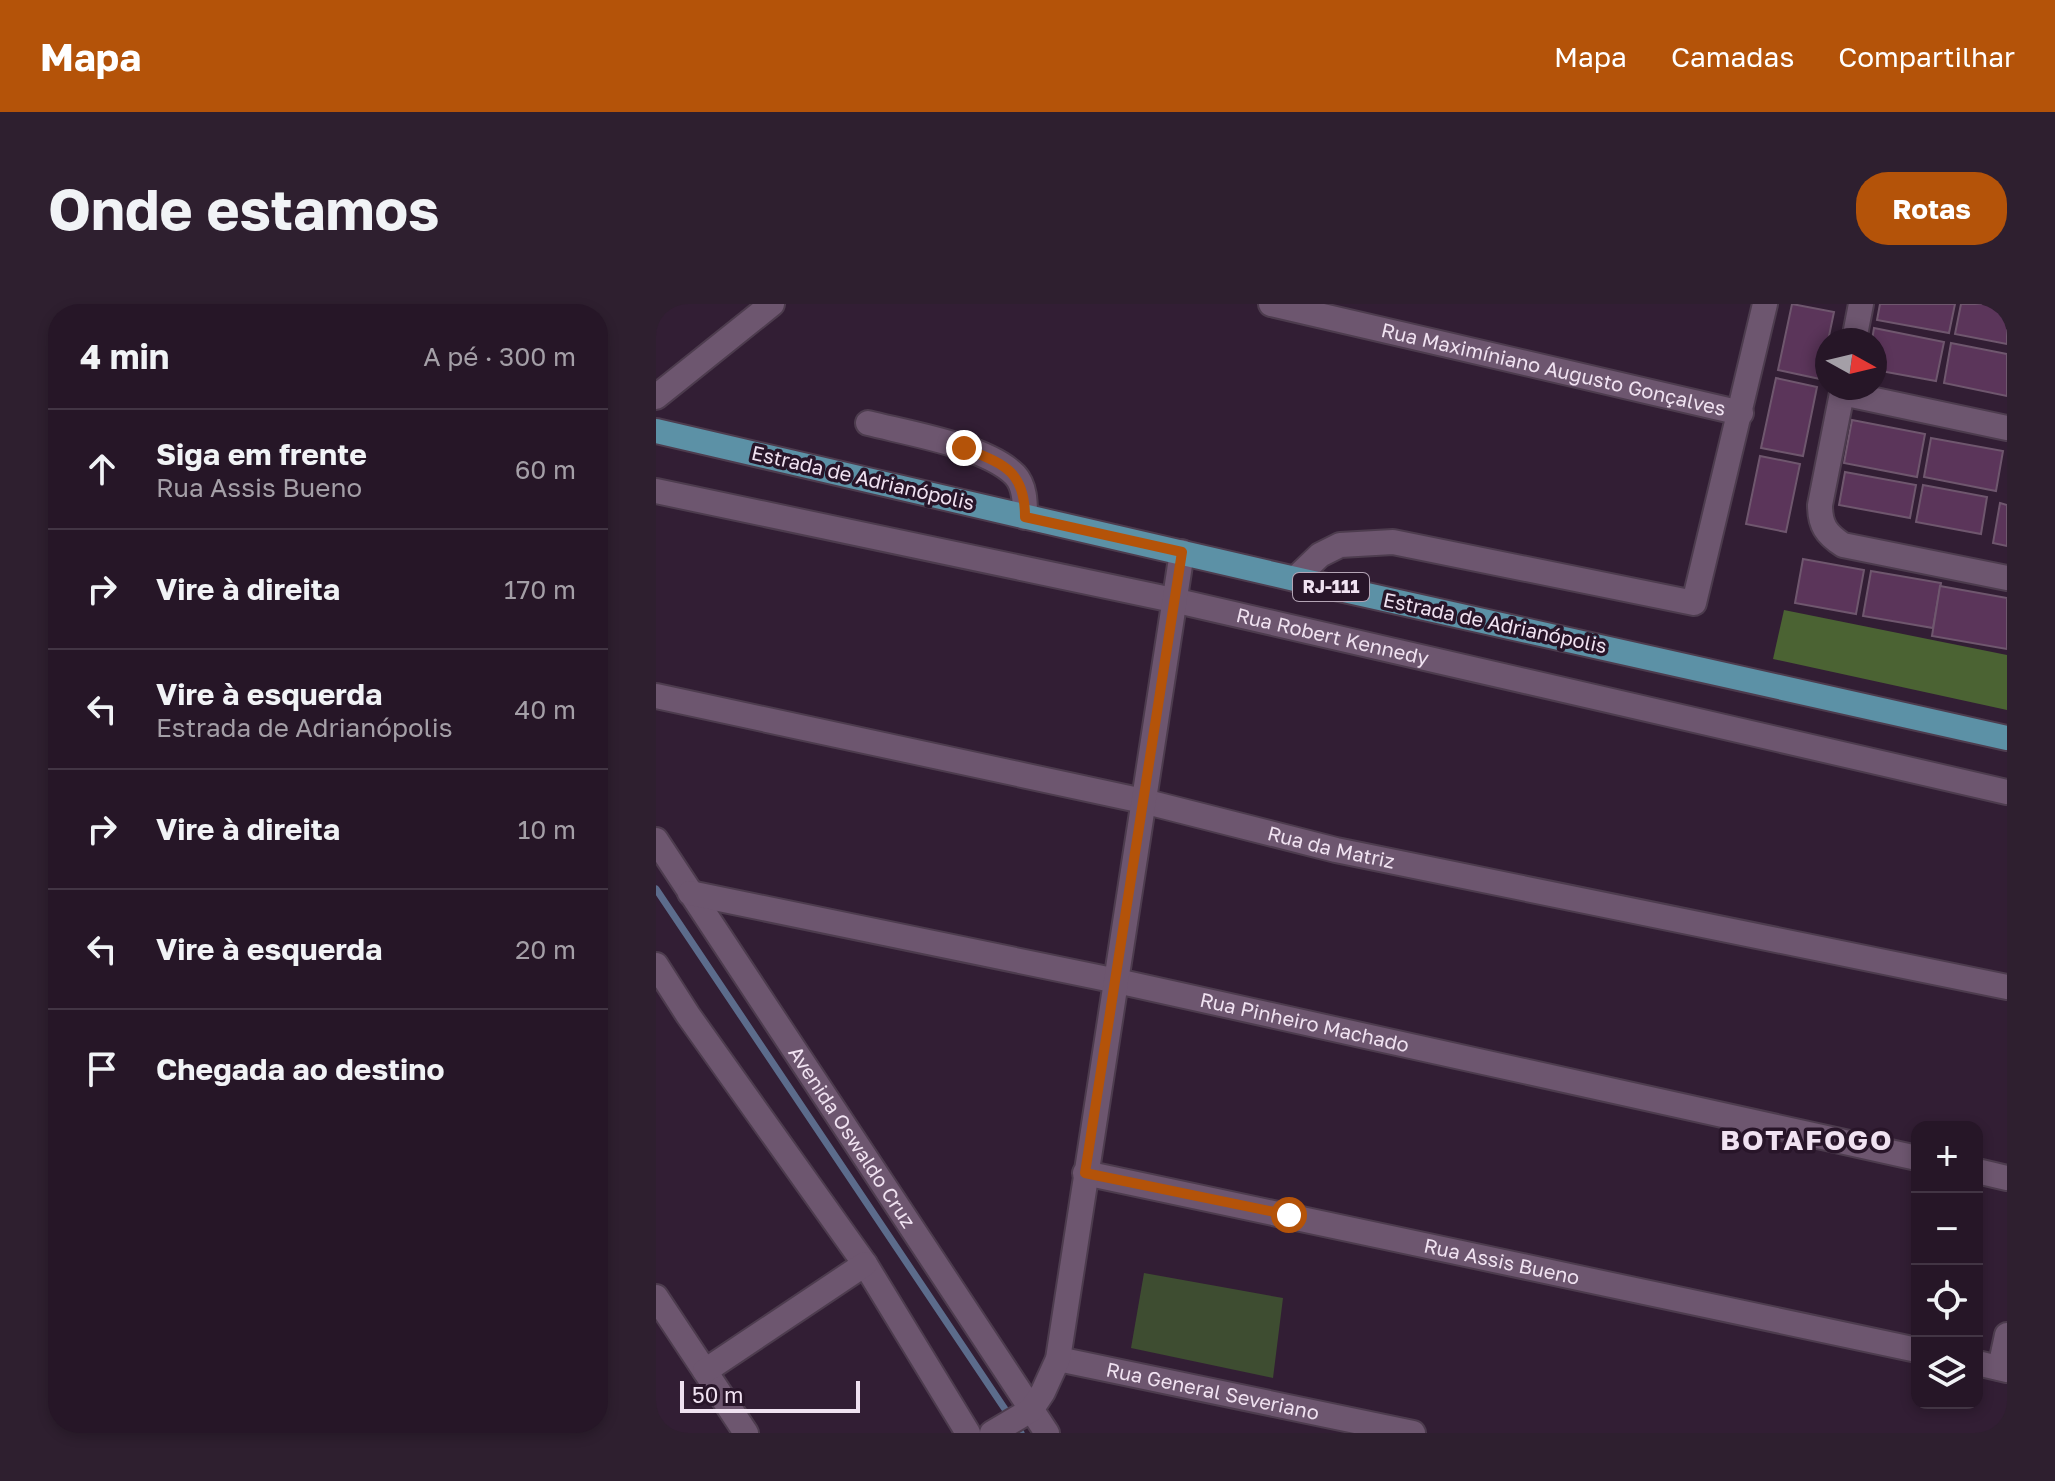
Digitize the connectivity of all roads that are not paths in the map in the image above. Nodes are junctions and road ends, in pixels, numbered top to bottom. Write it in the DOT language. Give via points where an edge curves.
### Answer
graph roads {
  1 [pos="772,304"];
  2 [pos="1271,304"];
  3 [pos="1765,304"];
  4 [pos="1861,304"];
  5 [pos="1856,328"];
  6 [pos="656,397"];
  7 [pos="1841,400"];
  8 [pos="1886,400"];
  9 [pos="1741,413"];
  10 [pos="868,423"];
  11 [pos="2007,428"];
  12 [pos="656,431"];
  13 [pos="656,491"];
  14 [pos="1025,517"];
  15 [pos="1182,552"];
  16 [pos="2007,578"];
  17 [pos="1295,579"];
  18 [pos="1173,600"];
  19 [pos="656,696"];
  20 [pos="2007,738"];
  21 [pos="2007,792"];
  22 [pos="1143,801"];
  23 [pos="656,840"];
  24 [pos="690,893"];
  25 [pos="656,965"];
  26 [pos="1117,981"];
  27 [pos="2007,987"];
  28 [pos="1911,1157"];
  29 [pos="1983,1172"];
  30 [pos="1085,1173"];
  31 [pos="2007,1178"];
  32 [pos="865,1264"];
  33 [pos="656,1297"];
  34 [pos="2007,1335"];
  35 [pos="1911,1349"];
  36 [pos="1058,1359"];
  37 [pos="1995,1367"];
  38 [pos="705,1371"];
  39 [pos="1026,1413"];
  40 [pos="993,1432"];
  41 [pos="746,1433"];
  42 [pos="968,1433"];
  43 [pos="1047,1433"];
  44 [pos="1413,1433"];
  1 -- 6 [label="street"];
  2 -- 9 [label="street, Rua Maximíniano Augusto Gonçalves"];
  3 -- 9 [label="street"];
  4 -- 5 [label="street"];
  7 -- 16 [label="street" via="1820,505 1820,523 1830,536 1843,545"];
  8 -- 11 [label="street"];
  9 -- 17 [label="street" via="1694,603 1393,542 1340,545 1320,555"];
  10 -- 14 [label="street" via="996,461 1016,476 1025,496"];
  12 -- 14 [label="main road, Estrada de Adrianópolis / RJ-111"];
  13 -- 18 [label="street, Rua Robert Kennedy"];
  14 -- 15 [label="main road, Estrada de Adrianópolis / RJ-111"];
  15 -- 17 [label="main road, Estrada de Adrianópolis / RJ-111"];
  15 -- 18 [label="street"];
  17 -- 20 [label="main road, Estrada de Adrianópolis / RJ-111"];
  18 -- 21 [label="street, Rua Robert Kennedy"];
  18 -- 22 [label="street"];
  19 -- 22 [label="street, Rua da Matriz"];
  22 -- 26 [label="street"];
  22 -- 27 [label="street, Rua da Matriz" via="1336,850"];
  23 -- 24 [label="street, Avenida Oswaldo Cruz"];
  24 -- 26 [label="street, Rua Pinheiro Machado"];
  24 -- 39 [label="street, Avenida Oswaldo Cruz"];
  25 -- 32 [label="street"];
  26 -- 28 [label="street, Rua Pinheiro Machado"];
  26 -- 30 [label="street"];
  29 -- 31 [label="street"];
  30 -- 35 [label="street, Rua Assis Bueno"];
  30 -- 36 [label="street"];
  32 -- 38 [label="street"];
  32 -- 42 [label="street"];
  33 -- 38 [label="street"];
  34 -- 37 [label="street"];
  36 -- 39 [label="street"];
  36 -- 44 [label="street, Rua General Severiano"];
  38 -- 41 [label="street"];
  39 -- 40 [label="street"];
  39 -- 43 [label="street, Avenida Oswaldo Cruz"];
}
